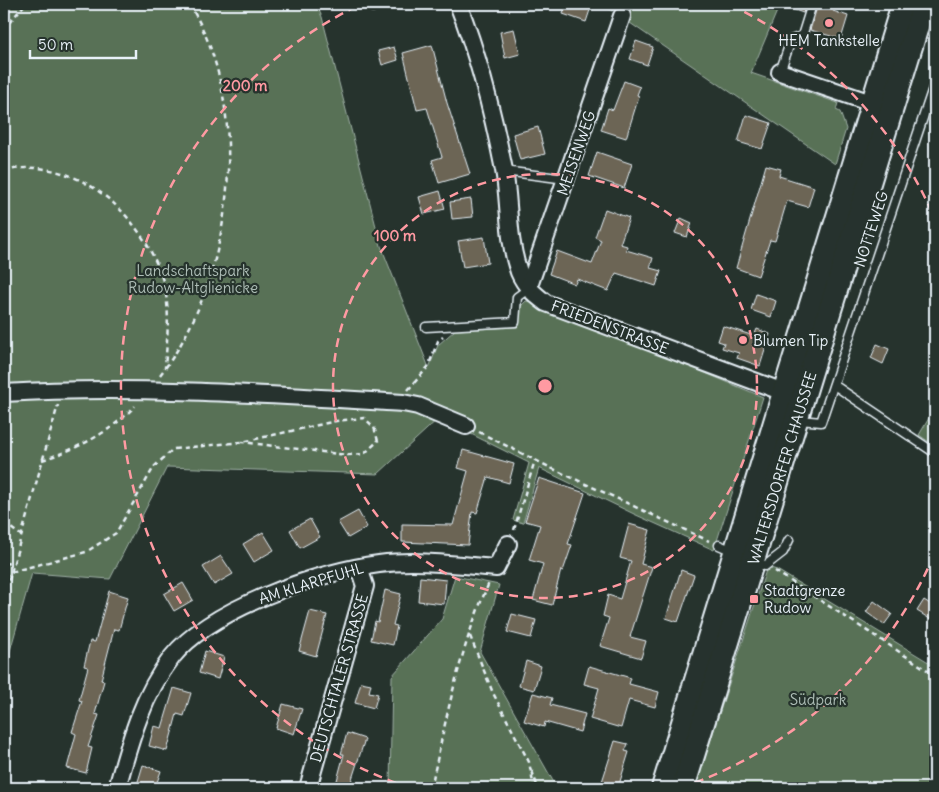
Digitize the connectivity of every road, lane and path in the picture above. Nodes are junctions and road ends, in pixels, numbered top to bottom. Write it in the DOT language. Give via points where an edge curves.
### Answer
graph roads {
  1 [pos="25,4"];
  2 [pos="189,4"];
  3 [pos="386,4"];
  4 [pos="458,4"];
  5 [pos="812,4"];
  6 [pos="903,4"];
  7 [pos="924,4"];
  8 [pos="372,7"];
  9 [pos="622,16"];
  10 [pos="4,29"];
  11 [pos="780,72"];
  12 [pos="935,82"];
  13 [pos="882,106"];
  14 [pos="4,171"];
  15 [pos="504,171"];
  16 [pos="567,180"];
  17 [pos="528,289"];
  18 [pos="459,324"];
  19 [pos="426,327"];
  20 [pos="165,369"];
  21 [pos="834,385"];
  22 [pos="63,389"];
  23 [pos="148,391"];
  24 [pos="4,393"];
  25 [pos="403,403"];
  26 [pos="795,404"];
  27 [pos="466,426"];
  28 [pos="242,442"];
  29 [pos="935,453"];
  30 [pos="42,460"];
  31 [pos="535,460"];
  32 [pos="4,523"];
  33 [pos="22,536"];
  34 [pos="789,540"];
  35 [pos="508,544"];
  36 [pos="746,548"];
  37 [pos="4,563"];
  38 [pos="13,564"];
  39 [pos="359,568"];
  40 [pos="496,568"];
  41 [pos="11,572"];
  42 [pos="4,576"];
  43 [pos="4,598"];
  44 [pos="469,635"];
  45 [pos="935,675"];
  46 [pos="529,762"];
  47 [pos="4,781"];
  48 [pos="31,788"];
  49 [pos="117,788"];
  50 [pos="308,788"];
  51 [pos="431,788"];
  52 [pos="534,788"];
  53 [pos="538,788"];
  54 [pos="663,788"];
  55 [pos="683,788"];
  1 -- 10 [label="path"];
  2 -- 20 [label="path" via="216,63 227,127 226,204 204,300"];
  3 -- 8 [label="lane"];
  4 -- 15 [label="street, FRIEDENSTRASSE" via="474,44"];
  5 -- 11 [label="lane" via="802,36 791,40"];
  6 -- 13 [label="main road, WALTERSDORFER CHAUSSEE"];
  7 -- 13 [label="main road, WALTERSDORFER CHAUSSEE"];
  9 -- 16 [label="street, MEISENWEG"];
  11 -- 13 [label="street"];
  12 -- 21 [label="lane, NOTTEWEG"];
  13 -- 26 [label="main road, WALTERSDORFER CHAUSSEE"];
  14 -- 20 [label="path" via="18,167 50,170 81,180 111,199 132,220 150,250 163,282 168,325"];
  15 -- 16 [label="lane"];
  15 -- 17 [label="street, FRIEDENSTRASSE" via="513,251"];
  16 -- 17 [label="street, MEISENWEG"];
  17 -- 18 [label="lane" via="517,297 515,322"];
  17 -- 26 [label="street, FRIEDENSTRASSE" via="546,303"];
  18 -- 19 [label="lane"];
  18 -- 25 [label="path" via="438,341 428,367 408,389"];
  20 -- 23 [label="path"];
  21 -- 26 [label="lane, NOTTEWEG" via="821,422"];
  21 -- 29 [label="lane"];
  22 -- 23 [label="street"];
  22 -- 24 [label="street"];
  22 -- 30 [label="path"];
  23 -- 25 [label="street"];
  23 -- 30 [label="path" via="125,416 101,434 72,451"];
  25 -- 27 [label="street"];
  26 -- 36 [label="main road, WALTERSDORFER CHAUSSEE"];
  27 -- 31 [label="path"];
  28 -- 28 [label="path" via="364,418 374,427 378,441 364,454 347,455"];
  28 -- 41 [label="path" via="174,449 154,467 116,533 86,552"];
  30 -- 33 [label="path"];
  31 -- 35 [label="path" via="520,517"];
  31 -- 36 [label="path"];
  32 -- 33 [label="path"];
  33 -- 38 [label="path"];
  34 -- 36 [label="lane" via="783,552"];
  35 -- 40 [label="street"];
  36 -- 45 [label="path"];
  36 -- 54 [label="main road, WALTERSDORFER CHAUSSEE"];
  36 -- 55 [label="main road, WALTERSDORFER CHAUSSEE"];
  37 -- 38 [label="path"];
  38 -- 41 [label="path"];
  39 -- 40 [label="street, AM KLARPFUHL" via="428,562"];
  39 -- 49 [label="street, AM KLARPFUHL" via="251,601 209,624 173,656 147,695"];
  39 -- 50 [label="street, DEUTSCHTALER STRASSE" via="365,586"];
  40 -- 44 [label="path"];
  41 -- 42 [label="path"];
  41 -- 43 [label="path"];
  44 -- 46 [label="path" via="493,692"];
  44 -- 51 [label="path"];
  46 -- 52 [label="path"];
  46 -- 53 [label="path"];
  47 -- 48 [label="path"];
}
